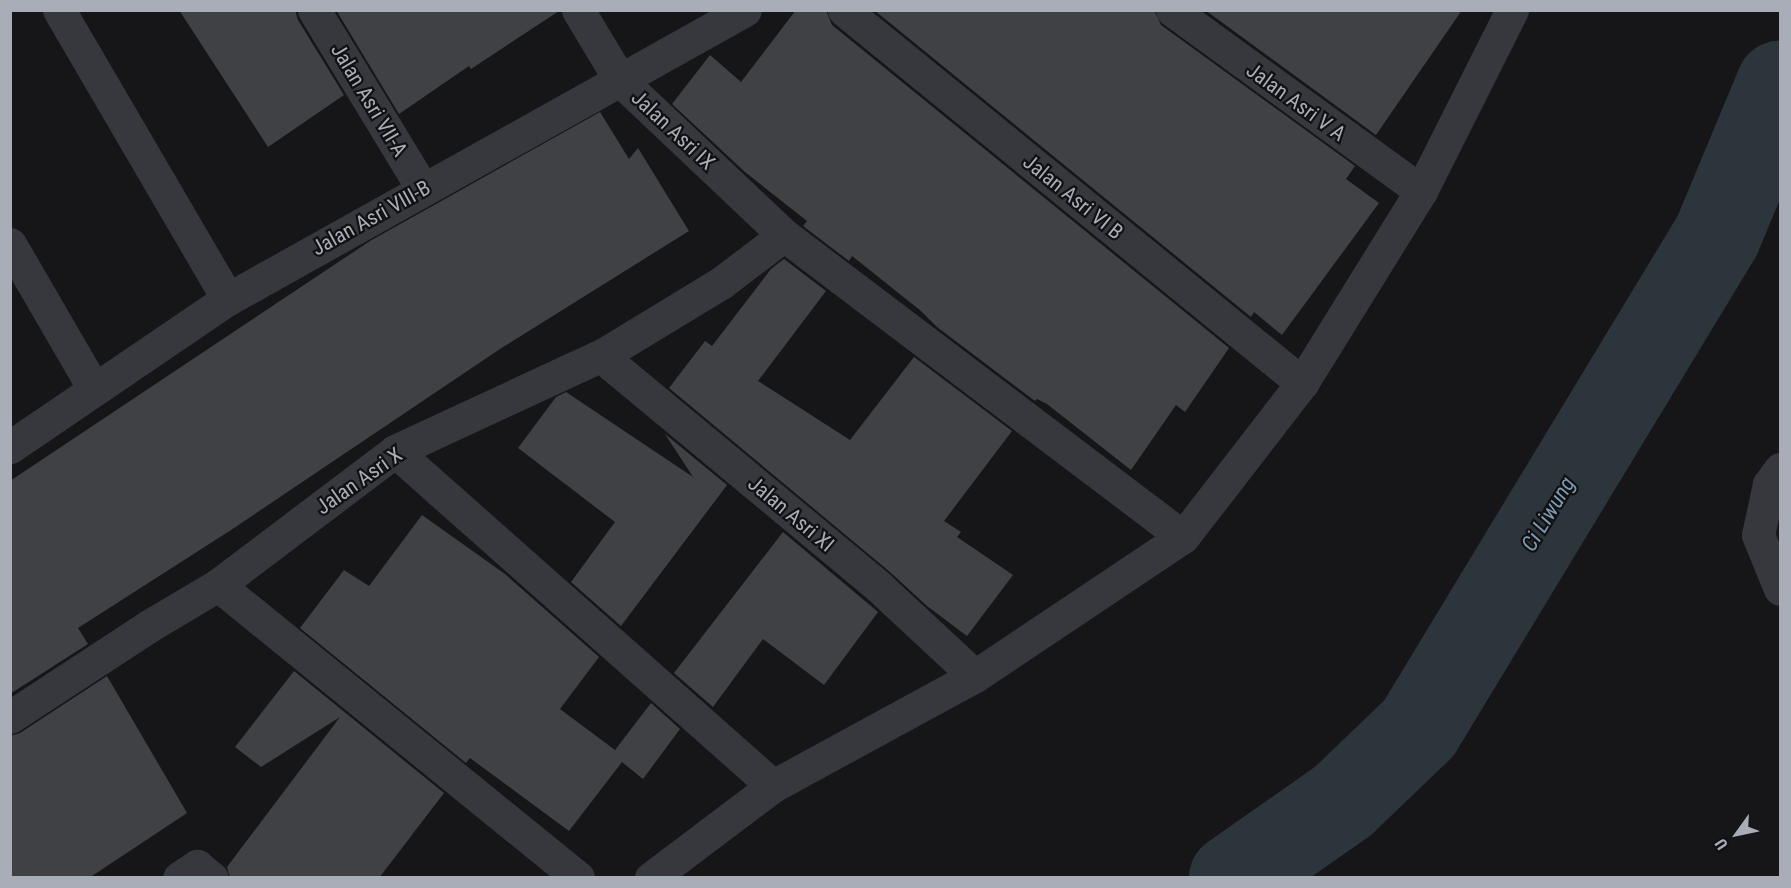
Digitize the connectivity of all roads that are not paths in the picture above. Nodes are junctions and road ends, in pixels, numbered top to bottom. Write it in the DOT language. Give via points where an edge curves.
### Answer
graph roads {
  1 [pos="59,10"];
  2 [pos="314,10"];
  3 [pos="579,10"];
  4 [pos="745,10"];
  5 [pos="844,10"];
  6 [pos="1172,10"];
  7 [pos="1512,10"];
  8 [pos="620,80"];
  9 [pos="423,189"];
  10 [pos="1422,191"];
  11 [pos="784,235"];
  12 [pos="10,244"];
  13 [pos="228,299"];
  14 [pos="604,354"];
  15 [pos="1302,383"];
  16 [pos="94,389"];
  17 [pos="10,447"];
  18 [pos="395,452"];
  19 [pos="1780,469"];
  20 [pos="1183,537"];
  21 [pos="218,585"];
  22 [pos="1780,589"];
  23 [pos="975,676"];
  24 [pos="10,717"];
  25 [pos="773,786"];
  26 [pos="179,878"];
  27 [pos="212,878"];
  28 [pos="578,878"];
  29 [pos="651,878"];
  1 -- 13 [label="street"];
  2 -- 9 [label="street, Jalan Asri VII-A"];
  3 -- 8 [label="street, Jalan Asri IX"];
  4 -- 8 [label="street, Jalan Asri VIII-B"];
  5 -- 15 [label="street, Jalan Asri VI B"];
  6 -- 10 [label="street, Jalan Asri V A"];
  7 -- 10 [label="street"];
  8 -- 9 [label="street, Jalan Asri VIII-B"];
  8 -- 11 [label="street, Jalan Asri IX"];
  9 -- 13 [label="street, Jalan Asri VIII-B"];
  10 -- 15 [label="street"];
  11 -- 14 [label="street, Jalan Asri X" via="721,283"];
  11 -- 20 [label="street, Jalan Asri IX"];
  12 -- 16 [label="street"];
  13 -- 16 [label="street, Jalan Asri VIII-B"];
  14 -- 18 [label="street, Jalan Asri X"];
  14 -- 23 [label="street, Jalan Asri XI" via="612,365 878,586"];
  15 -- 20 [label="street"];
  16 -- 17 [label="street, Jalan Asri VIII-B"];
  18 -- 21 [label="street, Jalan Asri X"];
  18 -- 25 [label="street"];
  19 -- 22 [label="street" via="1769,484 1758,535"];
  20 -- 23 [label="street"];
  21 -- 24 [label="street, Jalan Asri X"];
  21 -- 28 [label="street"];
  23 -- 25 [label="street"];
  25 -- 29 [label="street"];
  26 -- 27 [label="street" via="197,866"];
}
